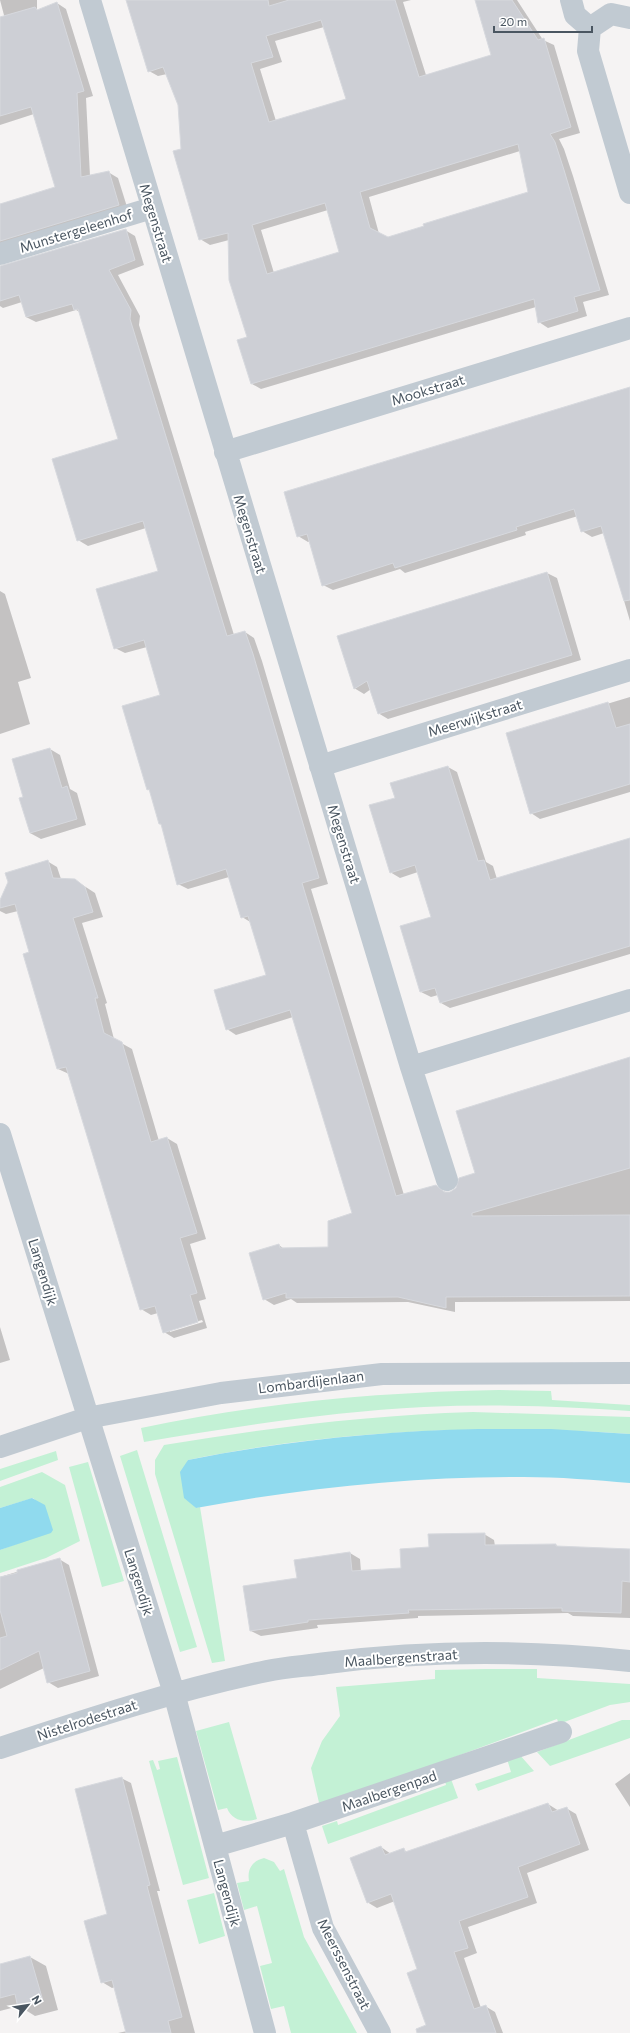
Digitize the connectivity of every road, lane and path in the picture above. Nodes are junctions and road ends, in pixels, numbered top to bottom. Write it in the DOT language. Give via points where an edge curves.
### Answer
graph roads {
  1 [pos="90,0"];
  2 [pos="571,0"];
  3 [pos="630,18"];
  4 [pos="590,28"];
  5 [pos="630,193"];
  6 [pos="152,208"];
  7 [pos="0,254"];
  8 [pos="630,328"];
  9 [pos="225,452"];
  10 [pos="630,670"];
  11 [pos="320,766"];
  12 [pos="630,1000"];
  13 [pos="411,1067"];
  14 [pos="0,1134"];
  15 [pos="446,1180"];
  16 [pos="630,1373"];
  17 [pos="87,1418"];
  18 [pos="0,1447"];
  19 [pos="630,1661"];
  20 [pos="174,1693"];
  21 [pos="561,1732"];
  22 [pos="0,1748"];
  23 [pos="293,1824"];
  24 [pos="215,1846"];
  25 [pos="266,2033"];
  26 [pos="380,2033"];
  1 -- 6 [label="street, Megenstraat"];
  2 -- 4 [label="street" via="575,15"];
  3 -- 4 [label="street" via="611,14"];
  4 -- 5 [label="street" via="588,51"];
  6 -- 7 [label="street, Munstergeleenhof"];
  6 -- 9 [label="street, Megenstraat"];
  8 -- 9 [label="street, Mookstraat"];
  9 -- 11 [label="street, Megenstraat"];
  10 -- 11 [label="street, Meerwijkstraat"];
  11 -- 13 [label="street, Megenstraat"];
  12 -- 13 [label="street"];
  13 -- 15 [label="street, Megenstraat"];
  14 -- 17 [label="street, Langendijk"];
  16 -- 17 [label="street, Lombardijenlaan" via="382,1374 221,1392"];
  17 -- 18 [label="street, Lombardijenlaan"];
  17 -- 20 [label="street, Langendijk"];
  19 -- 20 [label="street, Maalbergenstraat" via="490,1652 380,1656 268,1671"];
  20 -- 22 [label="street, Nistelrodestraat"];
  20 -- 24 [label="street, Langendijk"];
  21 -- 23 [label="street, Maalbergenpad"];
  23 -- 24 [label="street, Maalbergenpad"];
  23 -- 26 [label="street, Meerssenstraat" via="323,1928"];
  24 -- 25 [label="street, Langendijk"];
}
